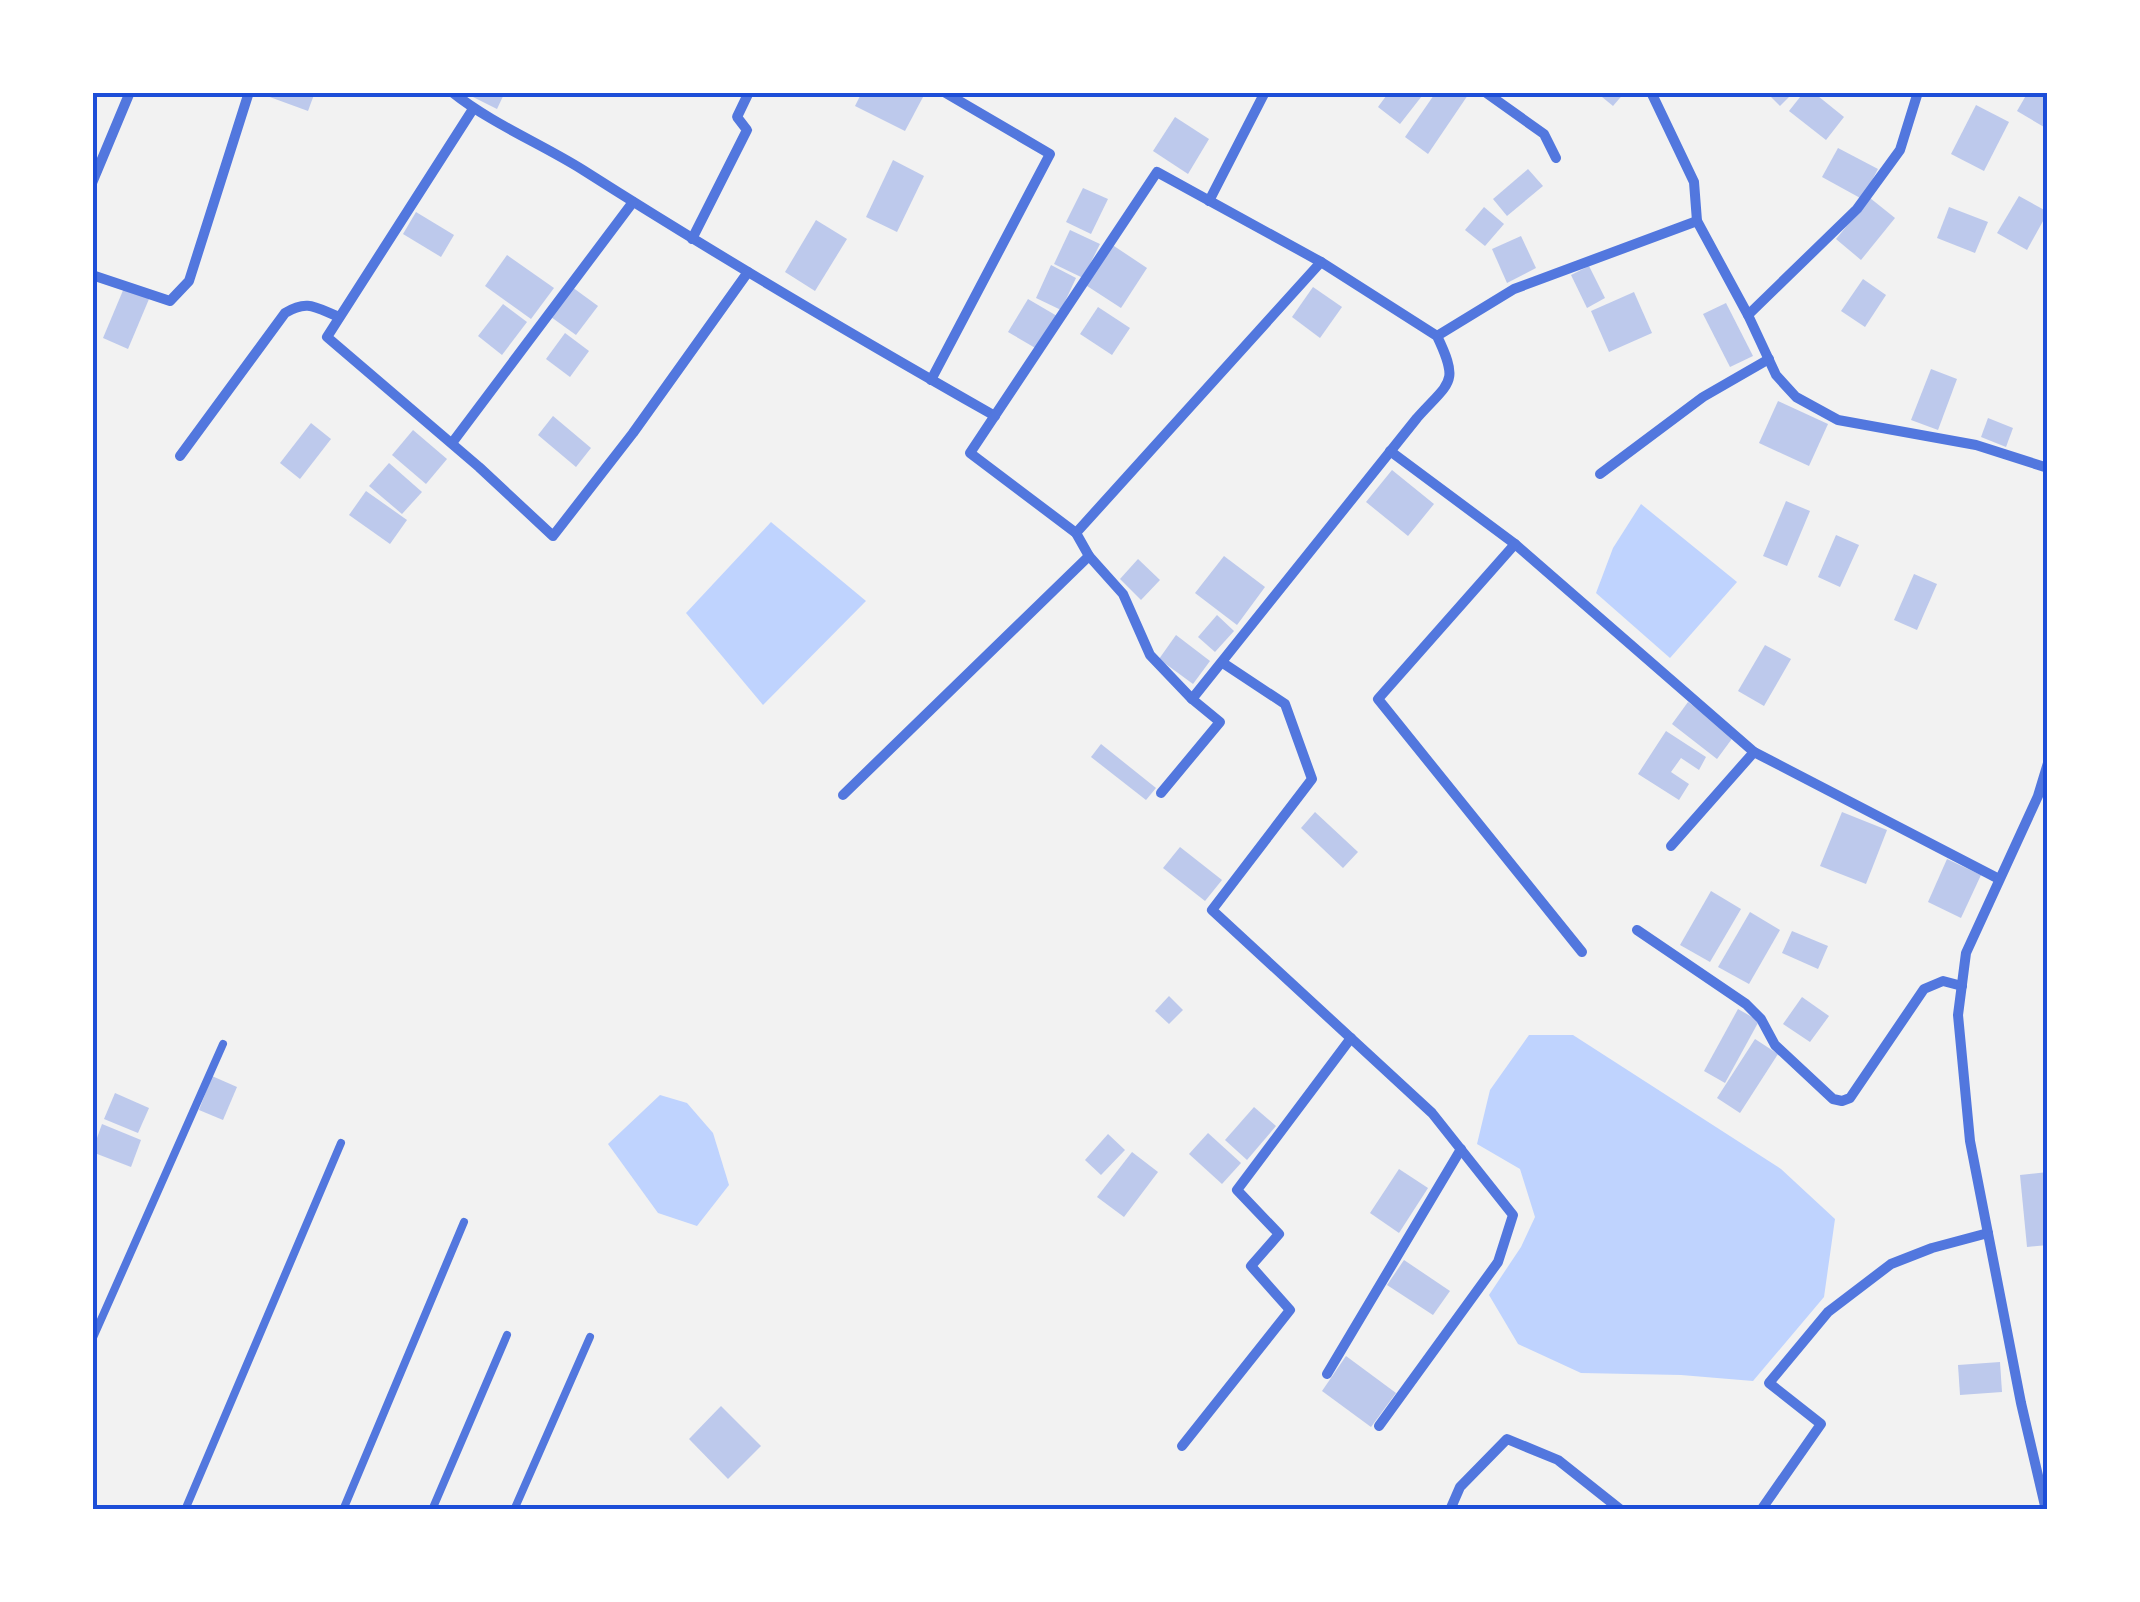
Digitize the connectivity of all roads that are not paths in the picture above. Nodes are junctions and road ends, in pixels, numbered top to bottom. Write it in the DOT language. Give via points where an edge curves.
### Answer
graph roads {
  1 [pos="130,92"];
  2 [pos="249,92"];
  3 [pos="452,92"];
  4 [pos="749,92"];
  5 [pos="944,92"];
  6 [pos="1265,92"];
  7 [pos="1485,92"];
  8 [pos="1651,92"];
  9 [pos="1918,92"];
  10 [pos="474,109"];
  11 [pos="1556,158"];
  12 [pos="92,183"];
  13 [pos="1209,201"];
  14 [pos="633,202"];
  15 [pos="1697,221"];
  16 [pos="692,240"];
  17 [pos="1321,262"];
  18 [pos="748,272"];
  19 [pos="92,275"];
  20 [pos="1748,315"];
  21 [pos="339,317"];
  22 [pos="1438,336"];
  23 [pos="1768,358"];
  24 [pos="932,380"];
  25 [pos="995,416"];
  26 [pos="452,443"];
  27 [pos="1390,451"];
  28 [pos="180,456"];
  29 [pos="2048,468"];
  30 [pos="1600,474"];
  31 [pos="1076,533"];
  32 [pos="1515,544"];
  33 [pos="1089,556"];
  34 [pos="1223,663"];
  35 [pos="1192,699"];
  36 [pos="1754,752"];
  37 [pos="2048,763"];
  38 [pos="1162,793"];
  39 [pos="843,795"];
  40 [pos="1671,846"];
  41 [pos="2000,879"];
  42 [pos="1637,930"];
  43 [pos="1582,952"];
  44 [pos="1962,986"];
  45 [pos="1350,1038"];
  46 [pos="223,1044"];
  47 [pos="341,1143"];
  48 [pos="1461,1149"];
  49 [pos="464,1222"];
  50 [pos="1988,1233"];
  51 [pos="507,1335"];
  52 [pos="590,1337"];
  53 [pos="92,1340"];
  54 [pos="1328,1374"];
  55 [pos="1379,1426"];
  56 [pos="1182,1446"];
  57 [pos="185,1510"];
  58 [pos="343,1510"];
  59 [pos="432,1510"];
  60 [pos="514,1510"];
  61 [pos="1450,1510"];
  62 [pos="1621,1510"];
  63 [pos="1761,1510"];
  64 [pos="2046,1510"];
  1 -- 12 [label="street"];
  2 -- 19 [label="street" via="189,281 170,301"];
  3 -- 10 [label="street"];
  4 -- 16 [label="street" via="737,117 748,130"];
  5 -- 24 [label="street" via="1050,154"];
  6 -- 13 [label="street"];
  7 -- 11 [label="street" via="1544,134"];
  8 -- 15 [label="street" via="1694,182"];
  9 -- 20 [label="street" via="1900,150 1856,209"];
  10 -- 14 [label="street"];
  10 -- 21 [label="street"];
  13 -- 17 [label="street"];
  13 -- 25 [label="street" via="1157,172"];
  14 -- 16 [label="street"];
  14 -- 26 [label="street"];
  15 -- 20 [label="street"];
  15 -- 22 [label="street" via="1514,288"];
  16 -- 18 [label="street"];
  17 -- 22 [label="street"];
  17 -- 31 [label="street"];
  18 -- 24 [label="street"];
  18 -- 26 [label="street" via="553,536"];
  20 -- 23 [label="street"];
  21 -- 26 [label="street" via="327,337"];
  21 -- 28 [label="street" via="313,306 285,313"];
  22 -- 27 [label="street" via="1451,366 1450,382"];
  23 -- 29 [label="street" via="1796,397 1838,420 1976,445"];
  23 -- 30 [label="street"];
  24 -- 25 [label="street"];
  25 -- 31 [label="street" via="970,453"];
  27 -- 32 [label="street"];
  27 -- 34 [label="street"];
  31 -- 33 [label="street"];
  32 -- 36 [label="street"];
  32 -- 43 [label="street" via="1378,699"];
  33 -- 35 [label="street" via="1123,594 1150,655"];
  33 -- 39 [label="street"];
  34 -- 35 [label="street"];
  34 -- 45 [label="street" via="1284,704 1312,779 1212,910"];
  35 -- 38 [label="street" via="1220,722"];
  36 -- 40 [label="street"];
  36 -- 41 [label="street"];
  37 -- 41 [label="street"];
  41 -- 44 [label="street" via="1966,954"];
  42 -- 44 [label="street" via="1746,1004 1774,1045 1842,1101 1924,989 1942,981"];
  44 -- 50 [label="street" via="1958,1015 1970,1141"];
  45 -- 48 [label="street"];
  45 -- 56 [label="street" via="1237,1190 1279,1234 1250,1266 1290,1310"];
  46 -- 53 [label="lane"];
  47 -- 57 [label="lane"];
  48 -- 54 [label="street"];
  48 -- 55 [label="street" via="1513,1215 1498,1262"];
  49 -- 58 [label="lane"];
  50 -- 63 [label="street" via="1891,1264 1828,1312 1769,1382 1821,1424"];
  50 -- 64 [label="street"];
  51 -- 59 [label="lane"];
  52 -- 60 [label="lane"];
  61 -- 62 [label="street" via="1460,1487 1507,1438 1558,1460"];
}
